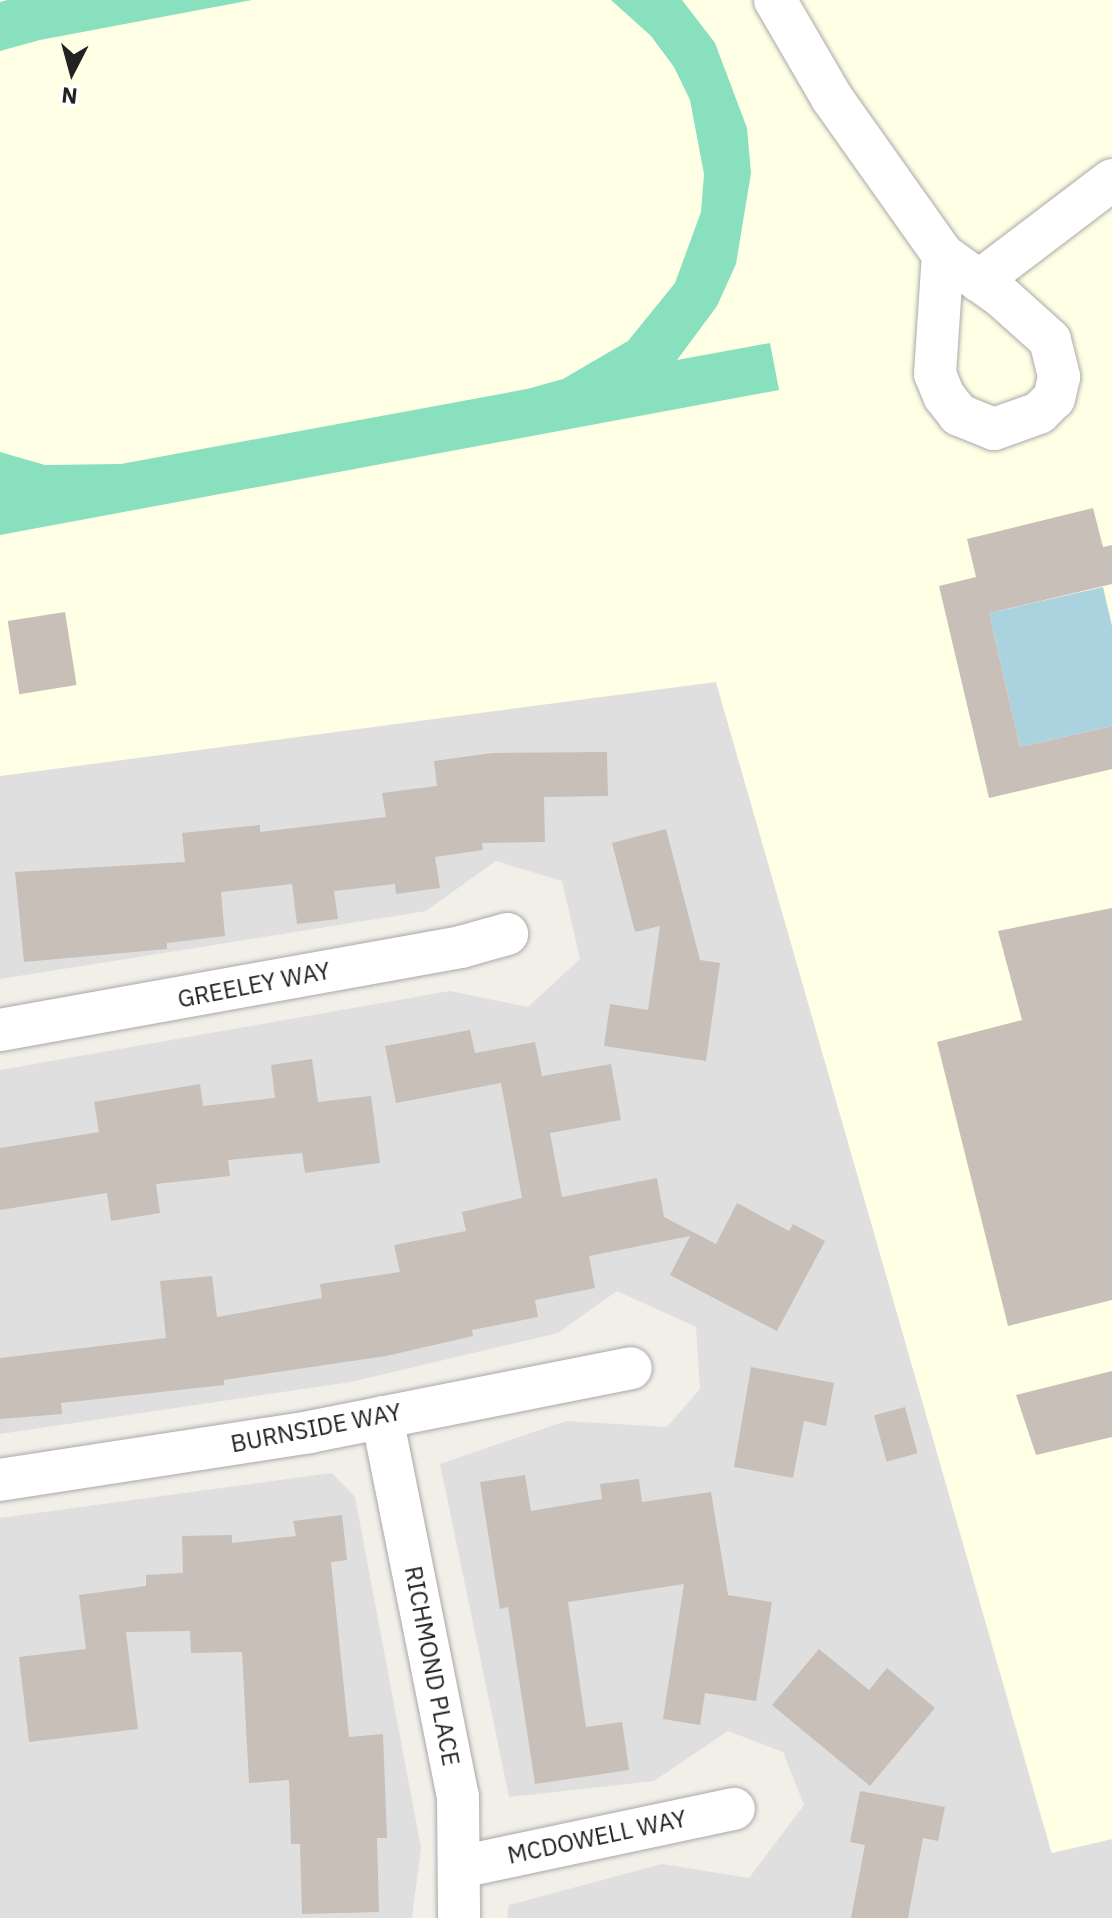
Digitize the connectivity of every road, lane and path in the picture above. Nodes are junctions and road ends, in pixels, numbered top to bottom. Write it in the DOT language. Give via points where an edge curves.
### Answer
graph roads {
  1 [pos="775,0"];
  2 [pos="1112,180"];
  3 [pos="943,255"];
  4 [pos="979,281"];
  5 [pos="507,934"];
  6 [pos="0,1030"];
  7 [pos="631,1368"];
  8 [pos="382,1417"];
  9 [pos="0,1480"];
  10 [pos="734,1809"];
  11 [pos="460,1867"];
  12 [pos="459,1918"];
  1 -- 3 [label="street" via="832,98"];
  2 -- 4 [label="street"];
  3 -- 4 [label="street"];
  3 -- 4 [label="street" via="935,374 959,415 994,429 1039,413 1054,398 1058,361 1050,340"];
  5 -- 6 [label="street, GREELEY WAY" via="461,947"];
  7 -- 8 [label="street, BURNSIDE WAY"];
  8 -- 9 [label="street, BURNSIDE WAY"];
  8 -- 11 [label="street, RICHMOND PLACE" via="458,1796"];
  10 -- 11 [label="street, MCDOWELL WAY"];
  11 -- 12 [label="street, RICHMOND PLACE"];
}
